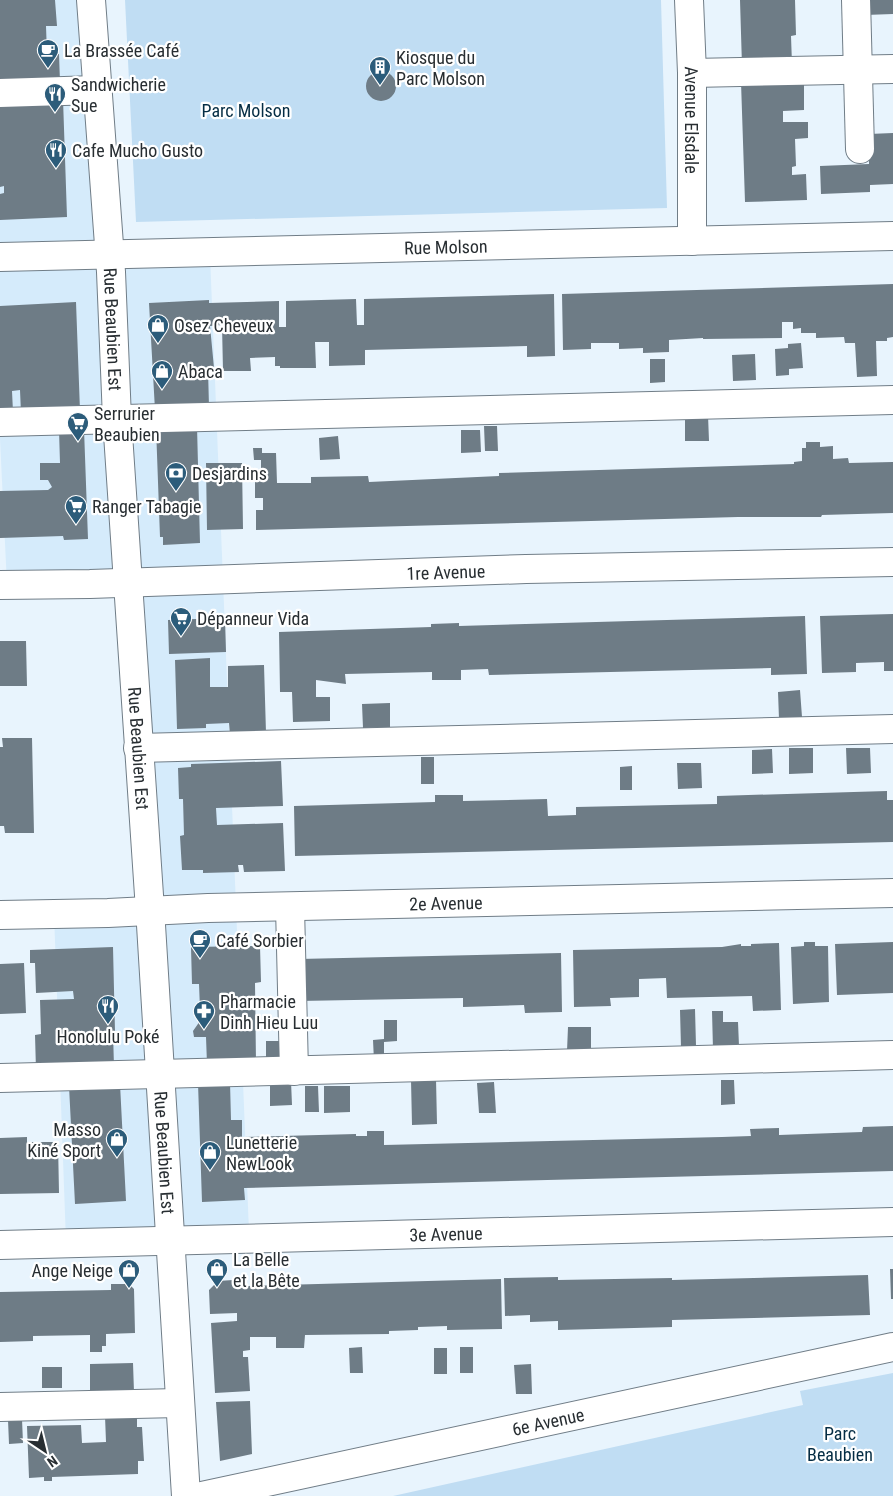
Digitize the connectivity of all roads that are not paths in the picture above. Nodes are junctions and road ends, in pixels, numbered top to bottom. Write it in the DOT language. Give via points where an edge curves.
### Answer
graph roads {
  1 [pos="91,0"];
  2 [pos="689,0"];
  3 [pos="856,0"];
  4 [pos="893,69"];
  5 [pos="857,70"];
  6 [pos="692,74"];
  7 [pos="96,90"];
  8 [pos="0,93"];
  9 [pos="860,149"];
  10 [pos="893,236"];
  11 [pos="692,241"];
  12 [pos="109,254"];
  13 [pos="0,257"];
  14 [pos="893,400"];
  15 [pos="117,419"];
  16 [pos="0,422"];
  17 [pos="893,562"];
  18 [pos="128,582"];
  19 [pos="0,585"];
  20 [pos="893,729"];
  21 [pos="138,748"];
  22 [pos="893,893"];
  23 [pos="290,906"];
  24 [pos="150,911"];
  25 [pos="0,915"];
  26 [pos="893,1056"];
  27 [pos="294,1071"];
  28 [pos="159,1074"];
  29 [pos="0,1078"];
  30 [pos="893,1222"];
  31 [pos="169,1241"];
  32 [pos="0,1245"];
  33 [pos="893,1347"];
  34 [pos="179,1402"];
  35 [pos="0,1407"];
  36 [pos="186,1496"];
  37 [pos="202,1496"];
  1 -- 7 [label="street, Rue Beaubien Est"];
  2 -- 6 [label="street, Avenue Elsdale"];
  3 -- 5 [label="street"];
  4 -- 5 [label="street"];
  5 -- 6 [label="street"];
  5 -- 9 [label="street"];
  6 -- 11 [label="street, Avenue Elsdale"];
  7 -- 8 [label="street"];
  7 -- 12 [label="street, Rue Beaubien Est"];
  10 -- 11 [label="street, Rue Molson"];
  11 -- 12 [label="street, Rue Molson"];
  12 -- 13 [label="street, Rue Molson"];
  12 -- 15 [label="street, Rue Beaubien Est"];
  14 -- 15 [label="street"];
  15 -- 16 [label="street"];
  15 -- 18 [label="street, Rue Beaubien Est"];
  17 -- 18 [label="street, 1re Avenue" via="526,569"];
  18 -- 19 [label="street, 1re Avenue"];
  18 -- 21 [label="street, Rue Beaubien Est"];
  20 -- 21 [label="street"];
  21 -- 24 [label="street, Rue Beaubien Est"];
  22 -- 23 [label="street, 2e Avenue"];
  23 -- 24 [label="street, 2e Avenue"];
  23 -- 27 [label="street"];
  24 -- 25 [label="street, 2e Avenue"];
  24 -- 28 [label="street, Rue Beaubien Est"];
  26 -- 27 [label="street"];
  27 -- 28 [label="street"];
  28 -- 29 [label="street"];
  28 -- 31 [label="street, Rue Beaubien Est"];
  30 -- 31 [label="street, 3e Avenue"];
  31 -- 32 [label="street, 3e Avenue"];
  31 -- 34 [label="street, Rue Beaubien Est"];
  33 -- 37 [label="street, 6e Avenue"];
  34 -- 35 [label="street"];
  34 -- 36 [label="street, Rue Beaubien Est"];
}
